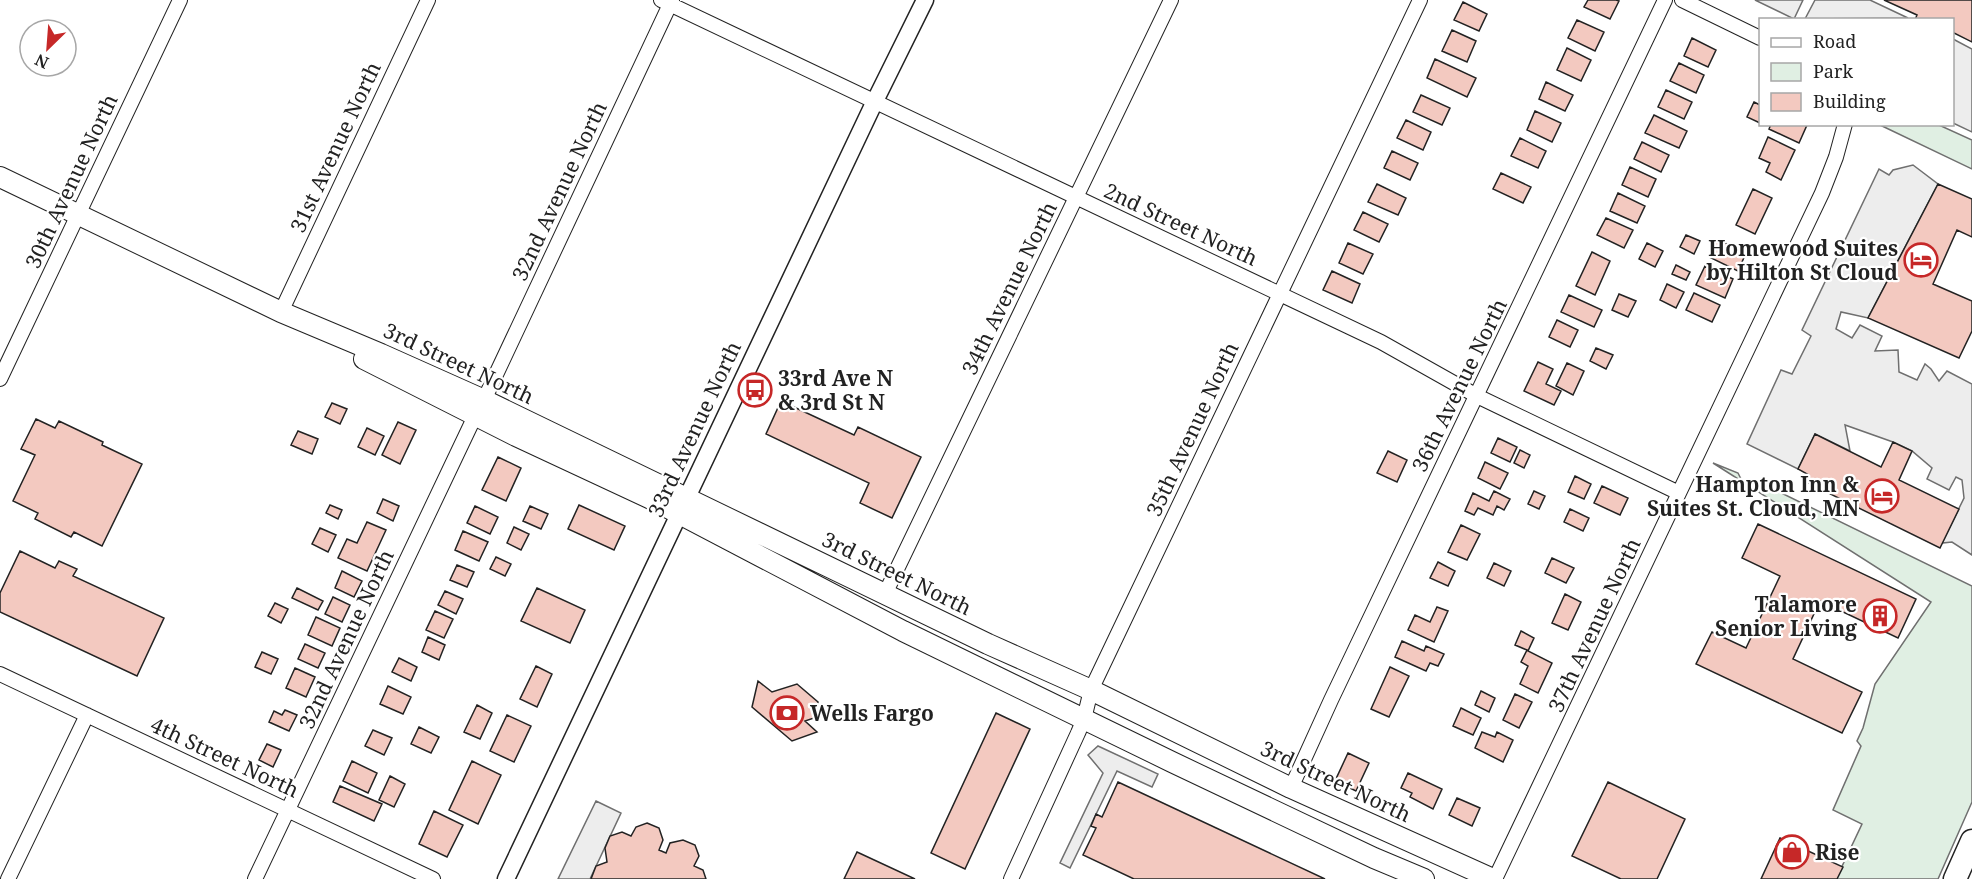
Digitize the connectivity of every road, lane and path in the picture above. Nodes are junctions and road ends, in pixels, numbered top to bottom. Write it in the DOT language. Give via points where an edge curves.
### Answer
graph roads {
  1 [pos="180,0"];
  2 [pos="428,0"];
  3 [pos="925,0"];
  4 [pos="1171,0"];
  5 [pos="1420,0"];
  6 [pos="1665,0"];
  7 [pos="1682,0"];
  8 [pos="668,1"];
  9 [pos="1759,37"];
  10 [pos="875,101"];
  11 [pos="1844,126"];
  12 [pos="0,177"];
  13 [pos="1076,197"];
  14 [pos="78,216"];
  15 [pos="1279,293"];
  16 [pos="280,312"];
  17 [pos="0,380"];
  18 [pos="1477,396"];
  19 [pos="479,408"];
  20 [pos="1679,493"];
  21 [pos="683,507"];
  22 [pos="885,594"];
  23 [pos="0,674"];
  24 [pos="1091,690"];
  25 [pos="87,715"];
  26 [pos="1084,719"];
  27 [pos="1291,788"];
  28 [pos="288,810"];
  29 [pos="1972,841"];
  30 [pos="1956,877"];
  31 [pos="8,879"];
  32 [pos="255,879"];
  33 [pos="433,879"];
  34 [pos="506,879"];
  35 [pos="1011,879"];
  36 [pos="1424,879"];
  37 [pos="1494,879"];
  1 -- 14 [label="street, 30th Avenue North"];
  2 -- 16 [label="street, 31st Avenue North"];
  3 -- 10 [label="street, 33rd Avenue North"];
  4 -- 13 [label="street, 34th Avenue North"];
  5 -- 15 [label="street, 35th Avenue North"];
  6 -- 18 [label="street, 36th Avenue North"];
  7 -- 9 [label="street"];
  8 -- 10 [label="street, 2nd Street North"];
  8 -- 19 [label="street, 32nd Avenue North"];
  10 -- 13 [label="street, 2nd Street North"];
  10 -- 21 [label="street, 33rd Avenue North"];
  11 -- 20 [label="street, 37th Avenue North" via="1822,193"];
  12 -- 14 [label="main road, 3rd Street North"];
  13 -- 15 [label="street, 2nd Street North"];
  13 -- 22 [label="street, 34th Avenue North"];
  14 -- 16 [label="main road, 3rd Street North"];
  14 -- 17 [label="street, 30th Avenue North"];
  15 -- 18 [label="street, 2nd Street North" via="1381,342"];
  15 -- 24 [label="street, 35th Avenue North"];
  16 -- 19 [label="main road, 3rd Street North" via="324,338"];
  18 -- 20 [label="street, 2nd Street North"];
  18 -- 27 [label="street, 36th Avenue North"];
  19 -- 21 [label="main road, 3rd Street North"];
  19 -- 28 [label="street, 32nd Avenue North"];
  20 -- 37 [label="street, 37th Avenue North"];
  21 -- 22 [label="main road, 3rd Street North"];
  21 -- 26 [label="main road, 3rd Street North" via="903,631"];
  21 -- 34 [label="street, 33rd Avenue North"];
  22 -- 24 [label="main road, 3rd Street North"];
  23 -- 25 [label="street, 4th Street North"];
  24 -- 26 [label="street, 35th Avenue North"];
  24 -- 27 [label="main road, 3rd Street North"];
  25 -- 28 [label="street, 4th Street North"];
  25 -- 31 [label="street"];
  26 -- 35 [label="street, 35th Avenue North"];
  26 -- 36 [label="main road, 3rd Street North"];
  27 -- 37 [label="main road, 3rd Street North"];
  28 -- 32 [label="street, 32nd Avenue North"];
  28 -- 33 [label="street, 4th Street North"];
  29 -- 30 [label="highway"];
}
